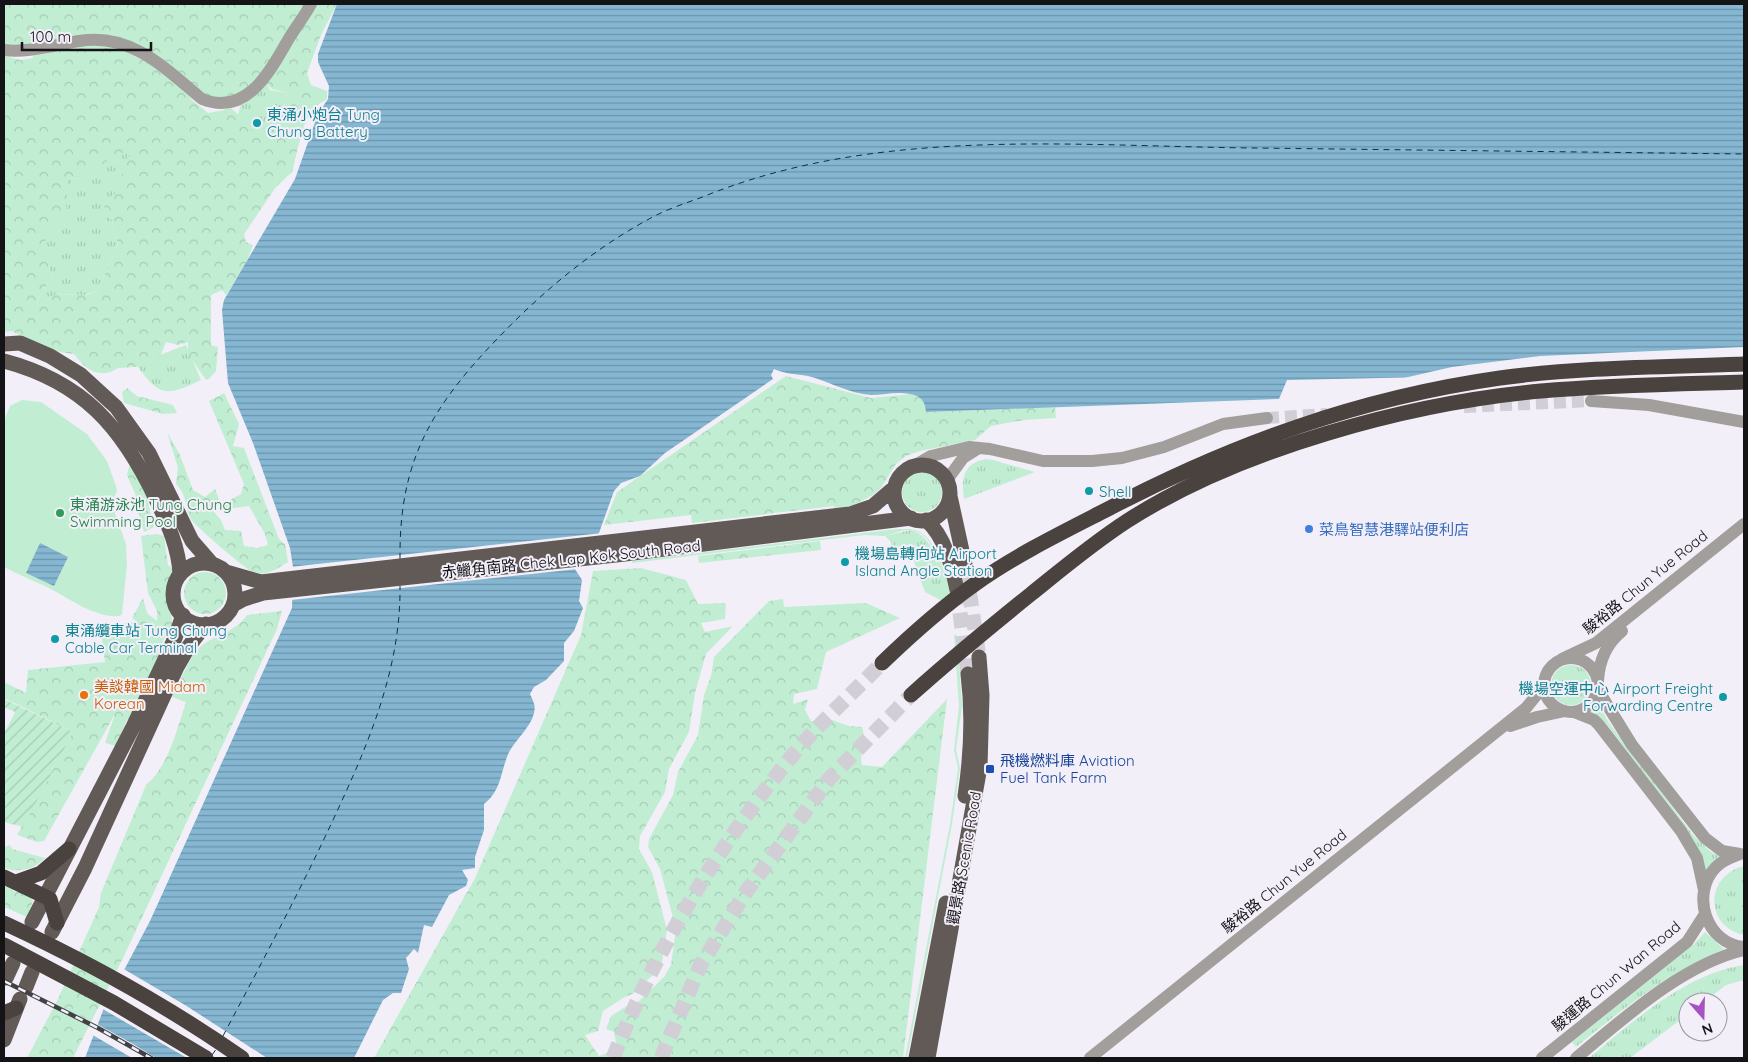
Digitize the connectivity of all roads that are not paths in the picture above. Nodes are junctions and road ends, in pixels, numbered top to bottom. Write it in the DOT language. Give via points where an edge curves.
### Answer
graph roads {
  1 [pos="311,4"];
  2 [pos="4,50"];
  3 [pos="4,344"];
  4 [pos="4,361"];
  5 [pos="1744,364"];
  6 [pos="1744,382"];
  7 [pos="1591,401"];
  8 [pos="1267,418"];
  9 [pos="1741,423"];
  10 [pos="981,447"];
  11 [pos="914,466"];
  12 [pos="947,480"];
  13 [pos="894,488"];
  14 [pos="950,496"];
  15 [pos="918,519"];
  16 [pos="1744,524"];
  17 [pos="1744,533"];
  18 [pos="212,564"];
  19 [pos="966,569"];
  20 [pos="226,572"];
  21 [pos="180,575"];
  22 [pos="262,588"];
  23 [pos="957,590"];
  24 [pos="233,605"];
  25 [pos="183,615"];
  26 [pos="206,624"];
  27 [pos="979,657"];
  28 [pos="1562,659"];
  29 [pos="882,663"];
  30 [pos="968,674"];
  31 [pos="1598,685"];
  32 [pos="1544,686"];
  33 [pos="911,695"];
  34 [pos="1569,712"];
  35 [pos="1498,731"];
  36 [pos="69,849"];
  37 [pos="1742,854"];
  38 [pos="10,879"];
  39 [pos="1704,890"];
  40 [pos="46,895"];
  41 [pos="1705,914"];
  42 [pos="32,922"];
  43 [pos="4,923"];
  44 [pos="55,927"];
  45 [pos="6,946"];
  46 [pos="1744,949"];
  47 [pos="13,963"];
  48 [pos="32,972"];
  49 [pos="6,978"];
  50 [pos="17,1002"];
  51 [pos="4,1040"];
  52 [pos="206,1058"];
  53 [pos="242,1058"];
  54 [pos="916,1058"];
  55 [pos="928,1058"];
  56 [pos="1090,1058"];
  57 [pos="1542,1058"];
  58 [pos="1576,1058"];
  1 -- 2 [label="street" via="261,85 227,102 202,99 156,60 135,48 107,40"];
  3 -- 18 [label="main road" via="20,342 50,356 81,375 116,407 149,453 192,541"];
  4 -- 21 [label="main road" via="39,372 70,388 112,426 138,463 160,507 175,544"];
  5 -- 29 [label="highway" via="1578,371 1502,378 1402,396 1303,424 1188,469 1028,551 947,605"];
  6 -- 33 [label="highway" via="1600,387 1485,398 1384,418 1257,458 1182,491 1116,528 983,632"];
  7 -- 9 [label="street" via="1649,405"];
  8 -- 10 [label="street" via="1223,424 1158,449 1122,458 1044,461"];
  10 -- 11 [label="street" via="932,456"];
  10 -- 12 [label="street" via="963,458"];
  11 -- 12 [label="main road" via="931,466"];
  11 -- 13 [label="main road" via="901,474"];
  12 -- 14 [label="main road"];
  13 -- 15 [label="main road" via="897,506"];
  13 -- 22 [label="main road, 赤鱲角南路 Chek Lap Kok South Road" via="873,506 850,514 634,538"];
  14 -- 15 [label="main road" via="944,510 933,518"];
  14 -- 19 [label="main road"];
  15 -- 22 [label="main road, 赤鱲角南路 Chek Lap Kok South Road" via="625,554"];
  15 -- 23 [label="main road" via="939,536 953,570"];
  16 -- 28 [label="street, 駿裕路 Chun Yue Road" via="1596,643"];
  17 -- 31 [label="street, 駿裕路 Chun Yue Road" via="1615,637 1601,662"];
  18 -- 20 [label="main road"];
  18 -- 21 [label="main road" via="195,565"];
  20 -- 22 [label="main road, 赤鱲角南路 Chek Lap Kok South Road"];
  20 -- 24 [label="main road" via="235,591"];
  21 -- 25 [label="main road" via="174,596"];
  22 -- 24 [label="main road, 赤鱲角南路 Chek Lap Kok South Road"];
  24 -- 26 [label="main road" via="224,618"];
  25 -- 26 [label="main road" via="194,622"];
  25 -- 36 [label="main road" via="176,638 133,727"];
  26 -- 44 [label="main road" via="177,667"];
  27 -- 55 [label="main road, 觀景路 Scenic Road" via="982,703 980,767"];
  28 -- 31 [label="street" via="1586,662 1596,674"];
  28 -- 32 [label="street" via="1549,669"];
  30 -- 54 [label="main road, 觀景路 Scenic Road" via="971,712 967,781"];
  31 -- 34 [label="street" via="1587,707"];
  31 -- 37 [label="street" via="1632,745 1705,838 1722,852"];
  32 -- 34 [label="street" via="1550,702"];
  32 -- 35 [label="street, 駿裕路 Chun Yue Road" via="1532,702"];
  34 -- 35 [label="street, 駿裕路 Chun Yue Road" via="1537,717"];
  34 -- 39 [label="street" via="1594,720 1599,725 1681,831 1697,858"];
  35 -- 56 [label="street, 駿裕路 Chun Yue Road"];
  36 -- 38 [label="highway" via="41,873"];
  36 -- 40 [label="main road"];
  37 -- 39 [label="street" via="1716,867"];
  38 -- 40 [label="highway"];
  39 -- 41 [label="street"];
  40 -- 42 [label="main road"];
  40 -- 44 [label="highway" via="54,904"];
  41 -- 46 [label="street" via="1718,935"];
  41 -- 57 [label="street, 駿運路 Chun Wan Road" via="1687,942"];
  43 -- 53 [label="highway" via="178,1016"];
  45 -- 52 [label="highway" via="114,1003"];
  46 -- 58 [label="street" via="1710,963 1644,1002"];
  47 -- 49 [label="main road"];
  48 -- 50 [label="main road"];
  50 -- 51 [label="main road"];
}
